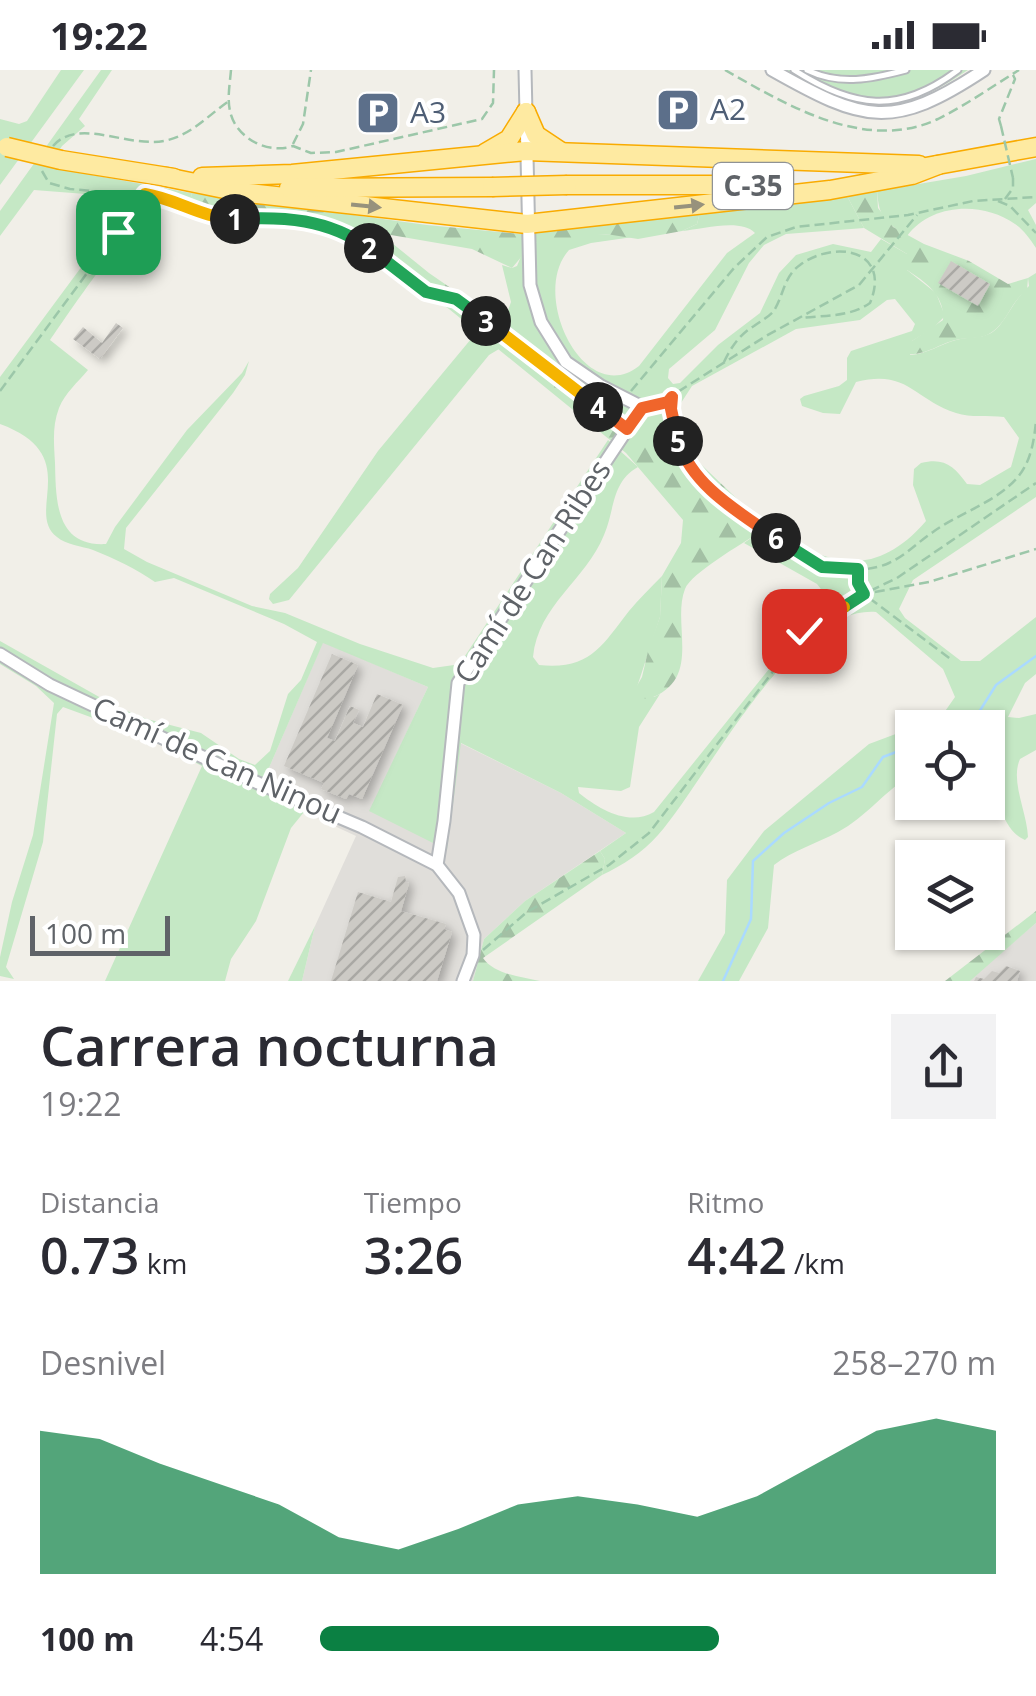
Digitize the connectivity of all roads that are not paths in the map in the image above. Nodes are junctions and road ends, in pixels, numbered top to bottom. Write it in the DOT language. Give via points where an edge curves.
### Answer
graph roads {
  1 [pos="525,70"];
  2 [pos="772,70"];
  3 [pos="794,70"];
  4 [pos="807,70"];
  5 [pos="906,70"];
  6 [pos="958,70"];
  7 [pos="984,70"];
  8 [pos="526,112"];
  9 [pos="4,146"];
  10 [pos="1036,147"];
  11 [pos="526,151"];
  12 [pos="565,153"];
  13 [pos="477,156"];
  14 [pos="938,165"];
  15 [pos="166,177"];
  16 [pos="527,224"];
  17 [pos="0,654"];
  18 [pos="437,865"];
  19 [pos="464,981"];
  1 -- 8 [label="street"];
  2 -- 7 [label="street" via="845,108 879,114 914,109"];
  3 -- 6 [label="lane" via="856,101 917,94"];
  4 -- 5 [label="lane" via="863,81"];
  8 -- 11 [label="street"];
  8 -- 12 [label="highway" via="544,142"];
  8 -- 13 [label="highway" via="509,139"];
  9 -- 15 [label="highway, C-35, bridge"];
  10 -- 14 [label="highway, C-35"];
  11 -- 12 [label="highway"];
  11 -- 13 [label="highway"];
  11 -- 16 [label="street"];
  12 -- 14 [label="highway"];
  13 -- 15 [label="highway" via="256,176"];
  14 -- 15 [label="highway, C-35, bridge" via="768,186 272,188"];
  16 -- 14 [label="highway, one-way" via="830,190"];
  15 -- 16 [label="highway, one-way" via="238,192"];
  16 -- 18 [label="street, Camí de Can Ribes" via="530,285 541,322 566,362 642,408 458,683"];
  17 -- 18 [label="street, Camí de Can Ninou" via="50,686"];
  18 -- 19 [label="street" via="460,893 474,935"];
}
